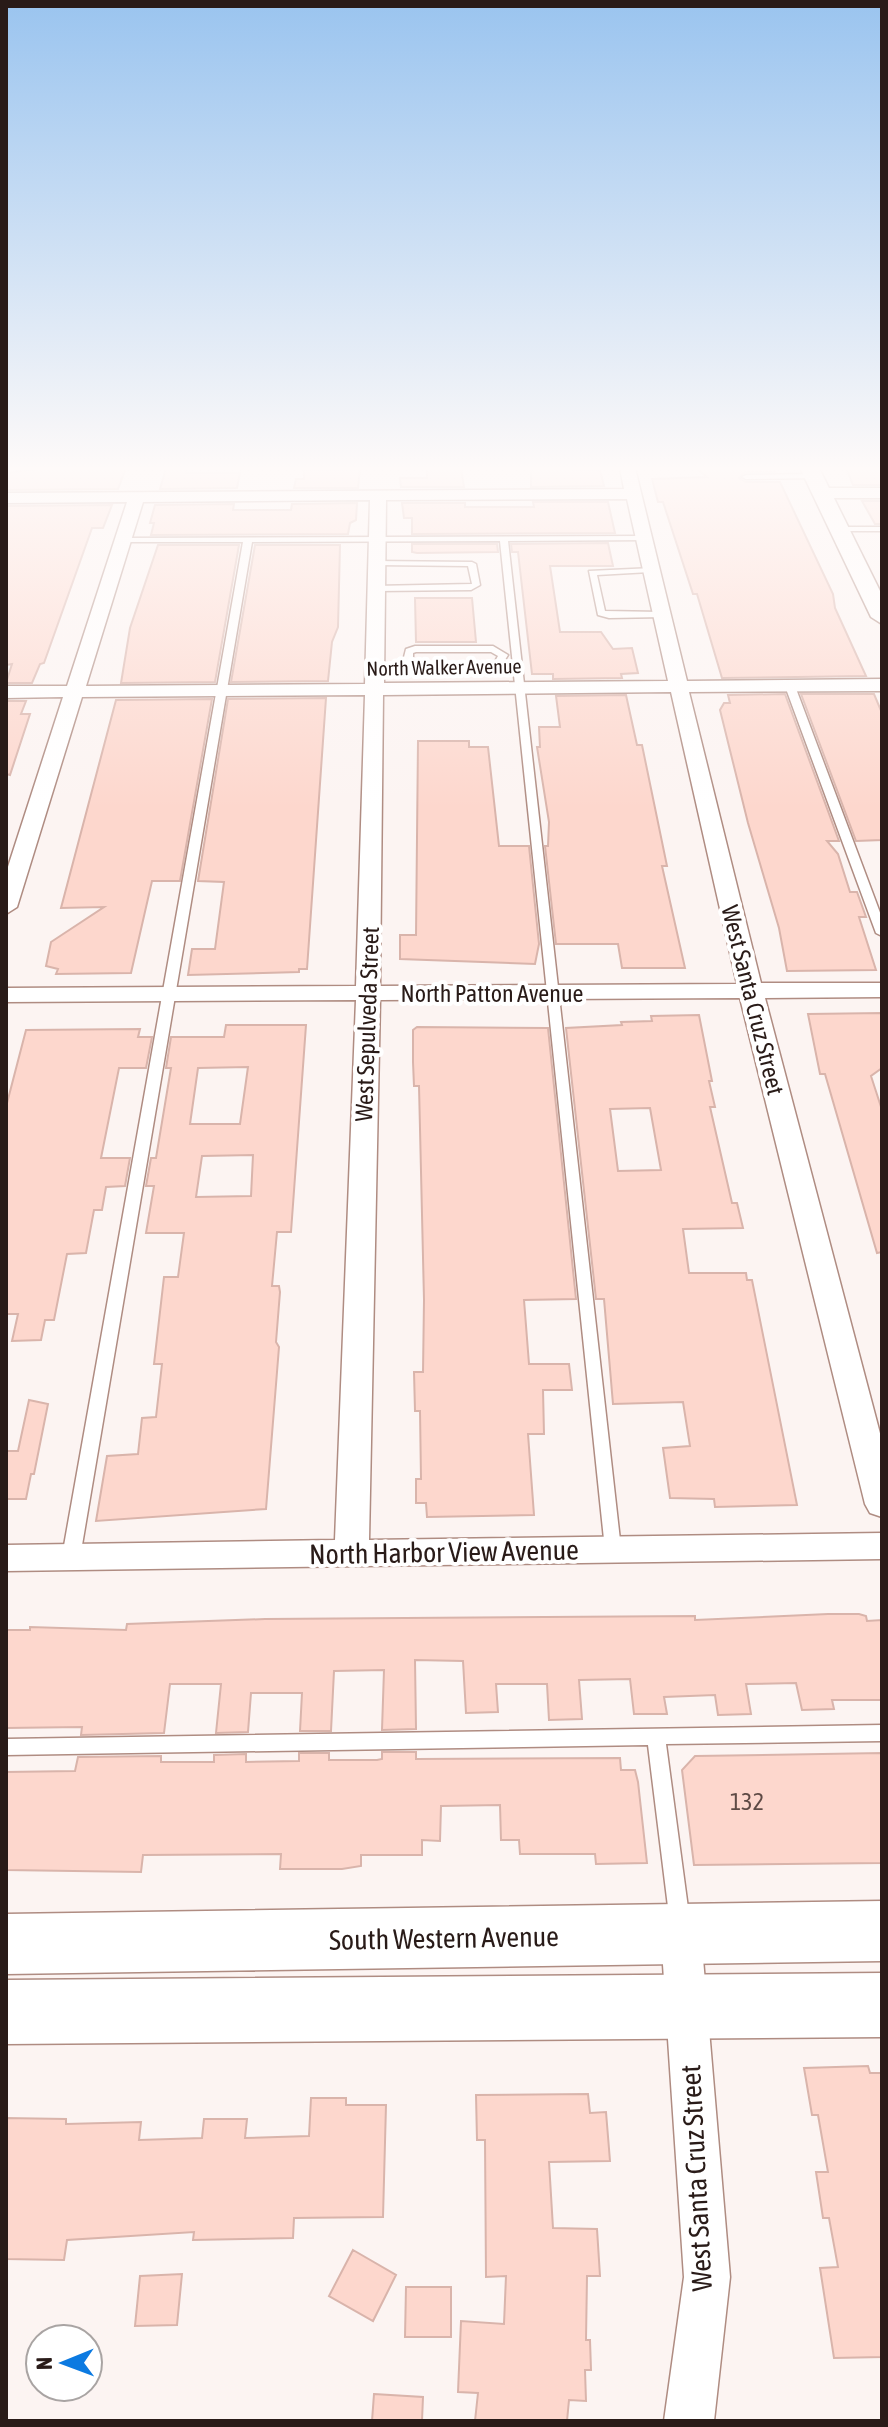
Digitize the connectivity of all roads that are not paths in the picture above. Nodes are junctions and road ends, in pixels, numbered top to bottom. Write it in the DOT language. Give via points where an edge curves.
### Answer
graph roads {
  1 [pos="110,581"];
  2 [pos="241,581"];
  3 [pos="377,581"];
  4 [pos="449,581"];
  5 [pos="476,581"];
  6 [pos="509,581"];
  7 [pos="594,581"];
  8 [pos="653,581"];
  9 [pos="865,581"];
  10 [pos="661,615"];
  11 [pos="882,617"];
  12 [pos="425,667"];
  13 [pos="481,667"];
  14 [pos="882,685"];
  15 [pos="790,686"];
  16 [pos="677,687"];
  17 [pos="426,689"];
  18 [pos="485,689"];
  19 [pos="521,689"];
  20 [pos="376,690"];
  21 [pos="223,691"];
  22 [pos="6,692"];
  23 [pos="76,692"];
  24 [pos="6,907"];
  25 [pos="882,933"];
  26 [pos="882,990"];
  27 [pos="751,992"];
  28 [pos="552,993"];
  29 [pos="368,994"];
  30 [pos="6,995"];
  31 [pos="169,995"];
  32 [pos="882,1504"];
  33 [pos="882,1546"];
  34 [pos="613,1549"];
  35 [pos="352,1553"];
  36 [pos="71,1557"];
  37 [pos="6,1558"];
  38 [pos="882,1733"];
  39 [pos="656,1737"];
  40 [pos="6,1747"];
  41 [pos="882,1931"];
  42 [pos="681,1935"];
  43 [pos="6,1944"];
  44 [pos="882,2005"];
  45 [pos="686,2006"];
  46 [pos="6,2012"];
  47 [pos="689,2421"];
  1 -- 23 [label="street"];
  2 -- 21 [label="lane"];
  3 -- 20 [label="street, West Sepulveda Street"];
  4 -- 5 [label="lane" via="471,587"];
  6 -- 19 [label="lane"];
  7 -- 10 [label="lane" via="601,613"];
  8 -- 10 [label="street, West Santa Cruz Street"];
  9 -- 11 [label="street"];
  10 -- 16 [label="street, West Santa Cruz Street"];
  12 -- 13 [label="lane"];
  12 -- 13 [label="lane" via="408,661 409,651 500,650 497,666"];
  12 -- 17 [label="lane"];
  13 -- 18 [label="lane"];
  14 -- 15 [label="street, North Walker Avenue"];
  15 -- 16 [label="street, North Walker Avenue"];
  15 -- 25 [label="lane"];
  16 -- 19 [label="street, North Walker Avenue"];
  16 -- 27 [label="street, West Santa Cruz Street"];
  17 -- 18 [label="street, North Walker Avenue"];
  17 -- 20 [label="street, North Walker Avenue"];
  18 -- 19 [label="street, North Walker Avenue"];
  19 -- 28 [label="lane"];
  20 -- 21 [label="street, North Walker Avenue"];
  20 -- 29 [label="street, West Sepulveda Street"];
  21 -- 23 [label="street, North Walker Avenue"];
  21 -- 31 [label="lane"];
  22 -- 23 [label="street, North Walker Avenue"];
  23 -- 24 [label="street"];
  26 -- 27 [label="street, North Patton Avenue"];
  27 -- 28 [label="street, North Patton Avenue"];
  27 -- 32 [label="street, West Santa Cruz Street"];
  28 -- 29 [label="street, North Patton Avenue"];
  28 -- 34 [label="lane"];
  29 -- 31 [label="street, North Patton Avenue"];
  29 -- 35 [label="street, West Sepulveda Street"];
  30 -- 31 [label="street, North Patton Avenue"];
  31 -- 36 [label="lane"];
  33 -- 34 [label="street, North Harbor View Avenue"];
  34 -- 35 [label="street, North Harbor View Avenue"];
  35 -- 36 [label="street, North Harbor View Avenue"];
  36 -- 37 [label="street, North Harbor View Avenue"];
  38 -- 39 [label="lane"];
  39 -- 40 [label="lane"];
  39 -- 42 [label="lane"];
  41 -- 42 [label="main road, South Western Avenue"];
  42 -- 43 [label="main road, South Western Avenue"];
  42 -- 45 [label="street, West Santa Cruz Street"];
  44 -- 45 [label="main road"];
  45 -- 46 [label="main road"];
  45 -- 47 [label="street, West Santa Cruz Street" via="707,2277"];
}
